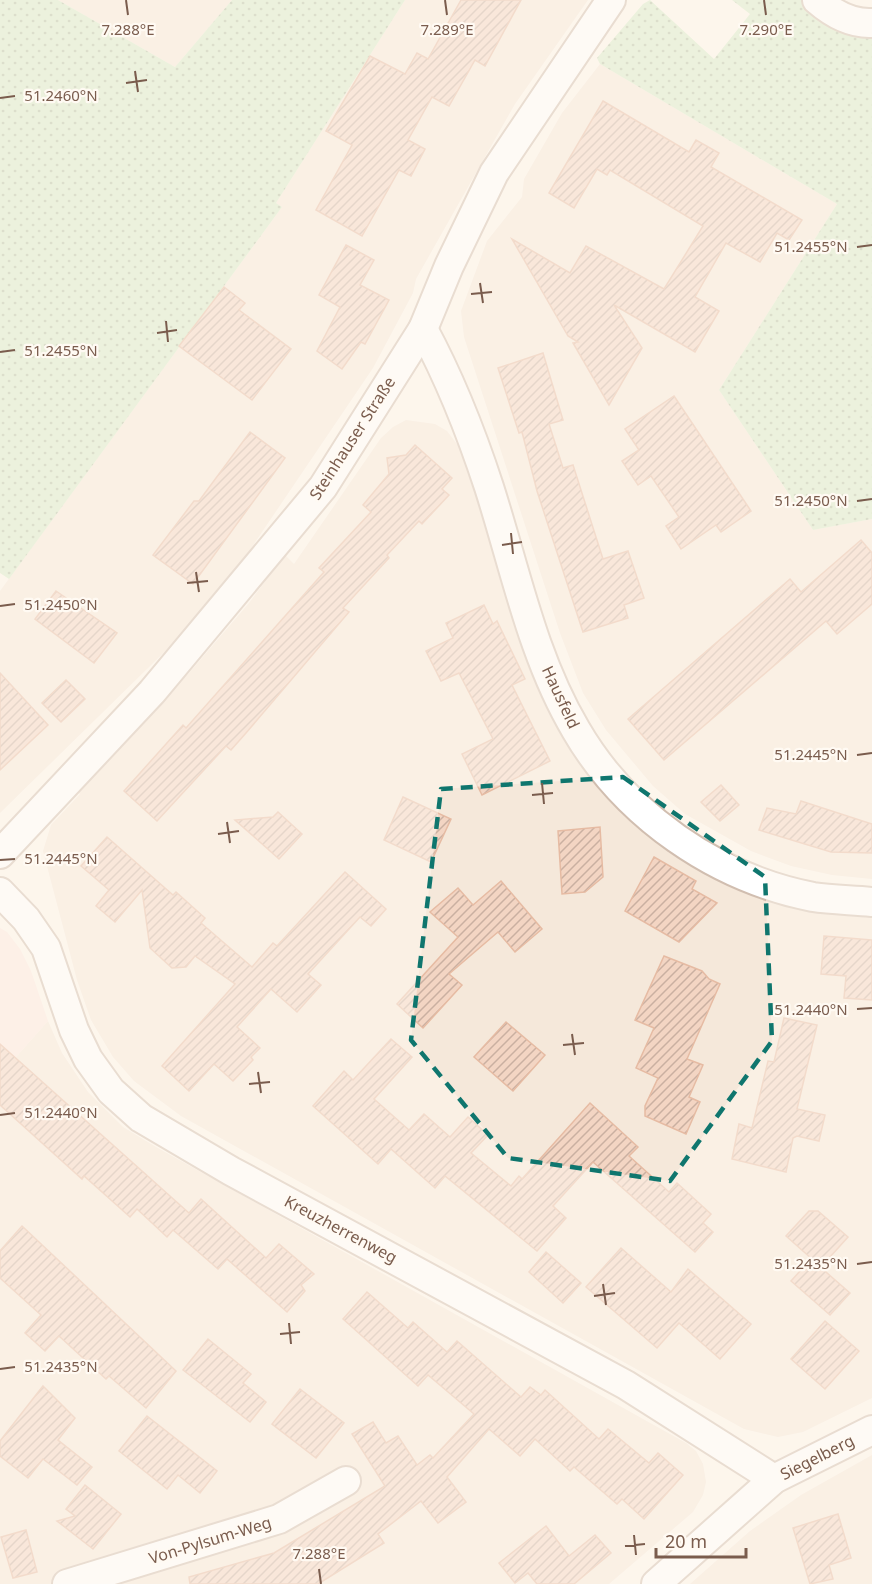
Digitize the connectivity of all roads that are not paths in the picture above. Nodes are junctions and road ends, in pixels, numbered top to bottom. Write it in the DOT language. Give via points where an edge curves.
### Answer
graph roads {
  1 [pos="611,0"];
  2 [pos="817,0"];
  3 [pos="872,24"];
  4 [pos="423,329"];
  5 [pos="0,854"];
  6 [pos="0,892"];
  7 [pos="872,902"];
  8 [pos="872,1430"];
  9 [pos="774,1479"];
  10 [pos="346,1481"];
  11 [pos="67,1584"];
  12 [pos="656,1584"];
  1 -- 4 [label="street, Steinhauser Straße" via="494,174"];
  2 -- 3 [label="street" via="845,18"];
  4 -- 5 [label="street, Steinhauser Straße" via="323,487 152,692"];
  4 -- 7 [label="street, Hausfeld" via="448,376 489,486 532,631 575,729 602,767 637,808 669,833 727,867 770,886 814,897"];
  6 -- 9 [label="street, Kreuzherrenweg" via="46,948 88,1059 111,1091 141,1118 231,1171 626,1385"];
  8 -- 9 [label="street, Siegelberg"];
  9 -- 12 [label="street, Siegelberg"];
  10 -- 11 [label="street, Von-Pylsum-Weg" via="279,1519"];
}
